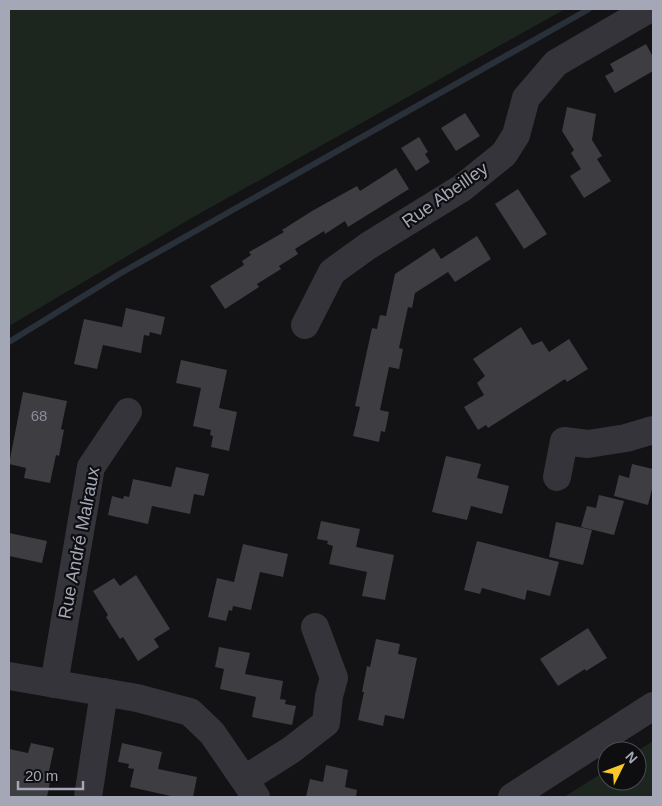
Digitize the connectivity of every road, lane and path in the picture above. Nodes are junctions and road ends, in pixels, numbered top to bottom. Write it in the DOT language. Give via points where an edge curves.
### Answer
graph roads {
  1 [pos="649,9"];
  2 [pos="305,325"];
  3 [pos="128,412"];
  4 [pos="653,430"];
  5 [pos="558,477"];
  6 [pos="315,628"];
  7 [pos="9,676"];
  8 [pos="54,684"];
  9 [pos="104,692"];
  10 [pos="653,706"];
  11 [pos="251,788"];
  12 [pos="88,797"];
  13 [pos="512,797"];
  1 -- 2 [label="street, Rue Abeilley" via="556,63 526,98 516,135 504,154 462,188 332,272"];
  3 -- 8 [label="street, Rue André Malraux" via="91,467"];
  4 -- 5 [label="street" via="588,444 564,441"];
  6 -- 11 [label="street" via="334,678 326,722"];
  7 -- 8 [label="street"];
  8 -- 9 [label="street"];
  9 -- 11 [label="street" via="190,712 212,733"];
  9 -- 12 [label="street"];
  10 -- 13 [label="street"];
}
